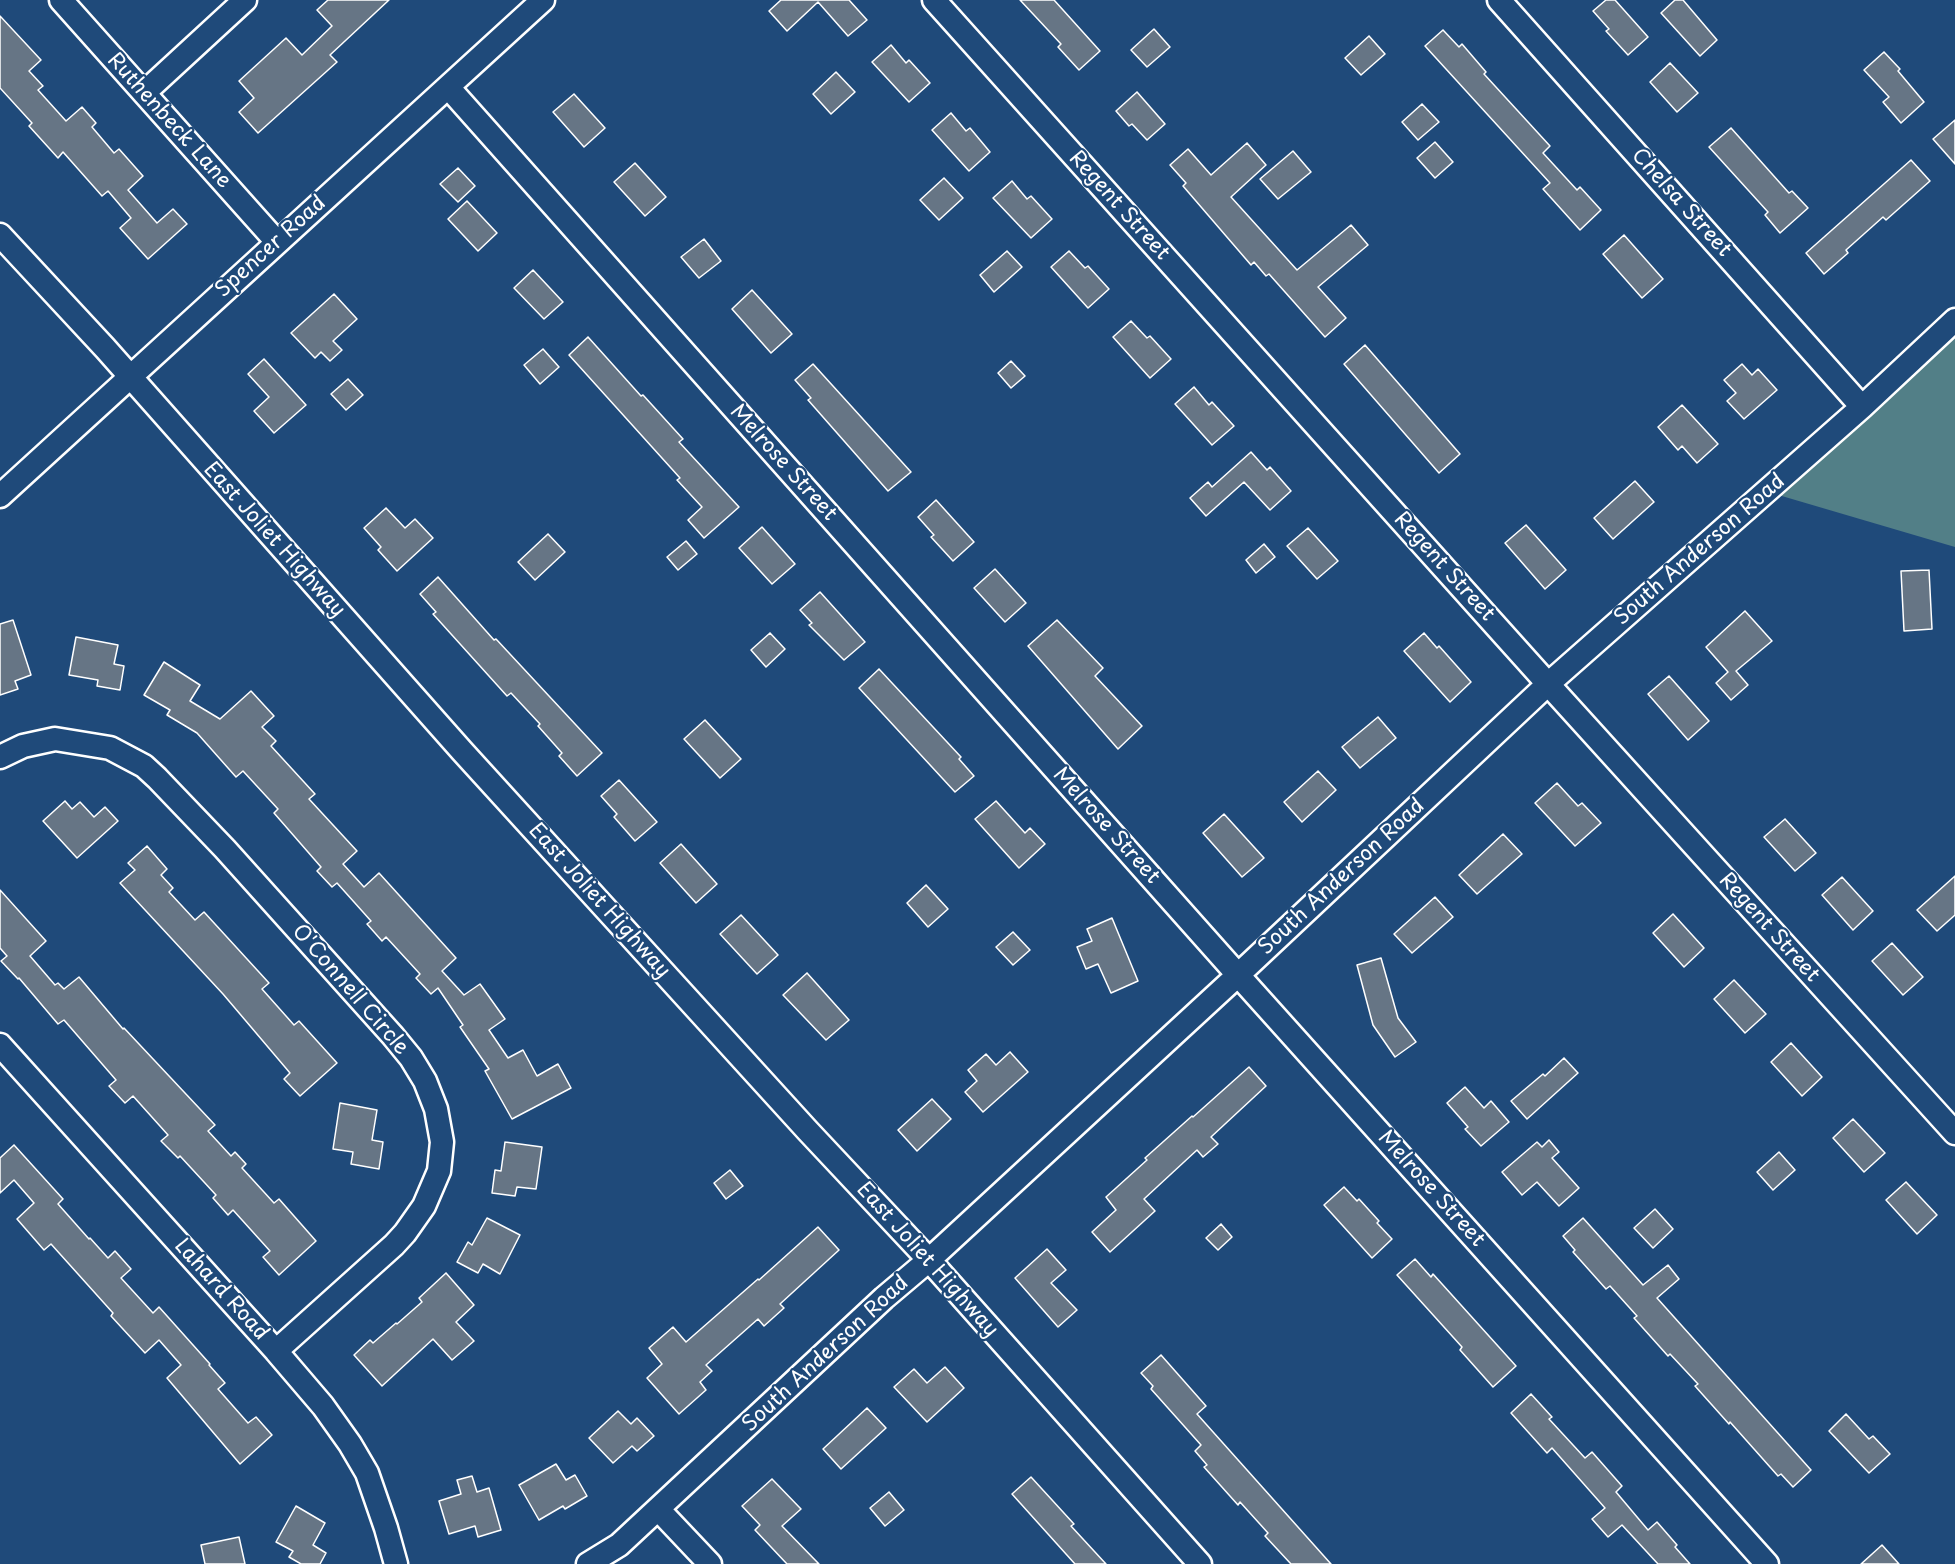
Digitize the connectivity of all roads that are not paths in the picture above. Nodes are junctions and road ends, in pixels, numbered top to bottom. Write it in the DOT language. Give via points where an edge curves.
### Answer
graph roads {
  1 [pos="61,0"];
  2 [pos="245,0"];
  3 [pos="543,0"];
  4 [pos="934,0"];
  5 [pos="1499,0"];
  6 [pos="448,87"];
  7 [pos="144,93"];
  8 [pos="0,235"];
  9 [pos="277,242"];
  10 [pos="1955,320"];
  11 [pos="129,376"];
  12 [pos="1862,407"];
  13 [pos="0,496"];
  14 [pos="1548,684"];
  15 [pos="0,757"];
  16 [pos="1238,975"];
  17 [pos="0,1045"];
  18 [pos="1955,1133"];
  19 [pos="929,1260"];
  20 [pos="276,1351"];
  21 [pos="658,1509"];
  22 [pos="396,1564"];
  23 [pos="588,1564"];
  24 [pos="710,1564"];
  25 [pos="1200,1564"];
  26 [pos="1767,1564"];
  1 -- 7 [label="street, Ruthenbeck Lane"];
  2 -- 7 [label="street"];
  3 -- 6 [label="street, Spencer Road"];
  4 -- 14 [label="street, Regent Street"];
  5 -- 12 [label="street, Chelsa Street"];
  6 -- 9 [label="street, Spencer Road"];
  6 -- 16 [label="street, Melrose Street"];
  7 -- 9 [label="street, Ruthenbeck Lane"];
  8 -- 11 [label="street, East Joliet Highway"];
  9 -- 11 [label="street, Spencer Road"];
  10 -- 12 [label="street, South Anderson Road"];
  11 -- 13 [label="street, Spencer Road"];
  11 -- 19 [label="street, East Joliet Highway" via="462,751"];
  12 -- 14 [label="street, South Anderson Road"];
  14 -- 16 [label="street, South Anderson Road"];
  14 -- 18 [label="street, Regent Street"];
  15 -- 20 [label="street, O'Connell Circle" via="23,746 55,739 110,748 144,766 225,849 393,1036 425,1081 436,1109 442,1142 439,1171 424,1206 394,1245"];
  16 -- 19 [label="street, South Anderson Road"];
  16 -- 26 [label="street, Melrose Street"];
  17 -- 20 [label="street, Lahard Road"];
  19 -- 21 [label="street, South Anderson Road"];
  19 -- 25 [label="street, East Joliet Highway"];
  20 -- 22 [label="street, Lahard Road" via="338,1427 361,1464"];
  21 -- 23 [label="street, South Anderson Road" via="619,1545"];
  21 -- 24 [label="street"];
}
